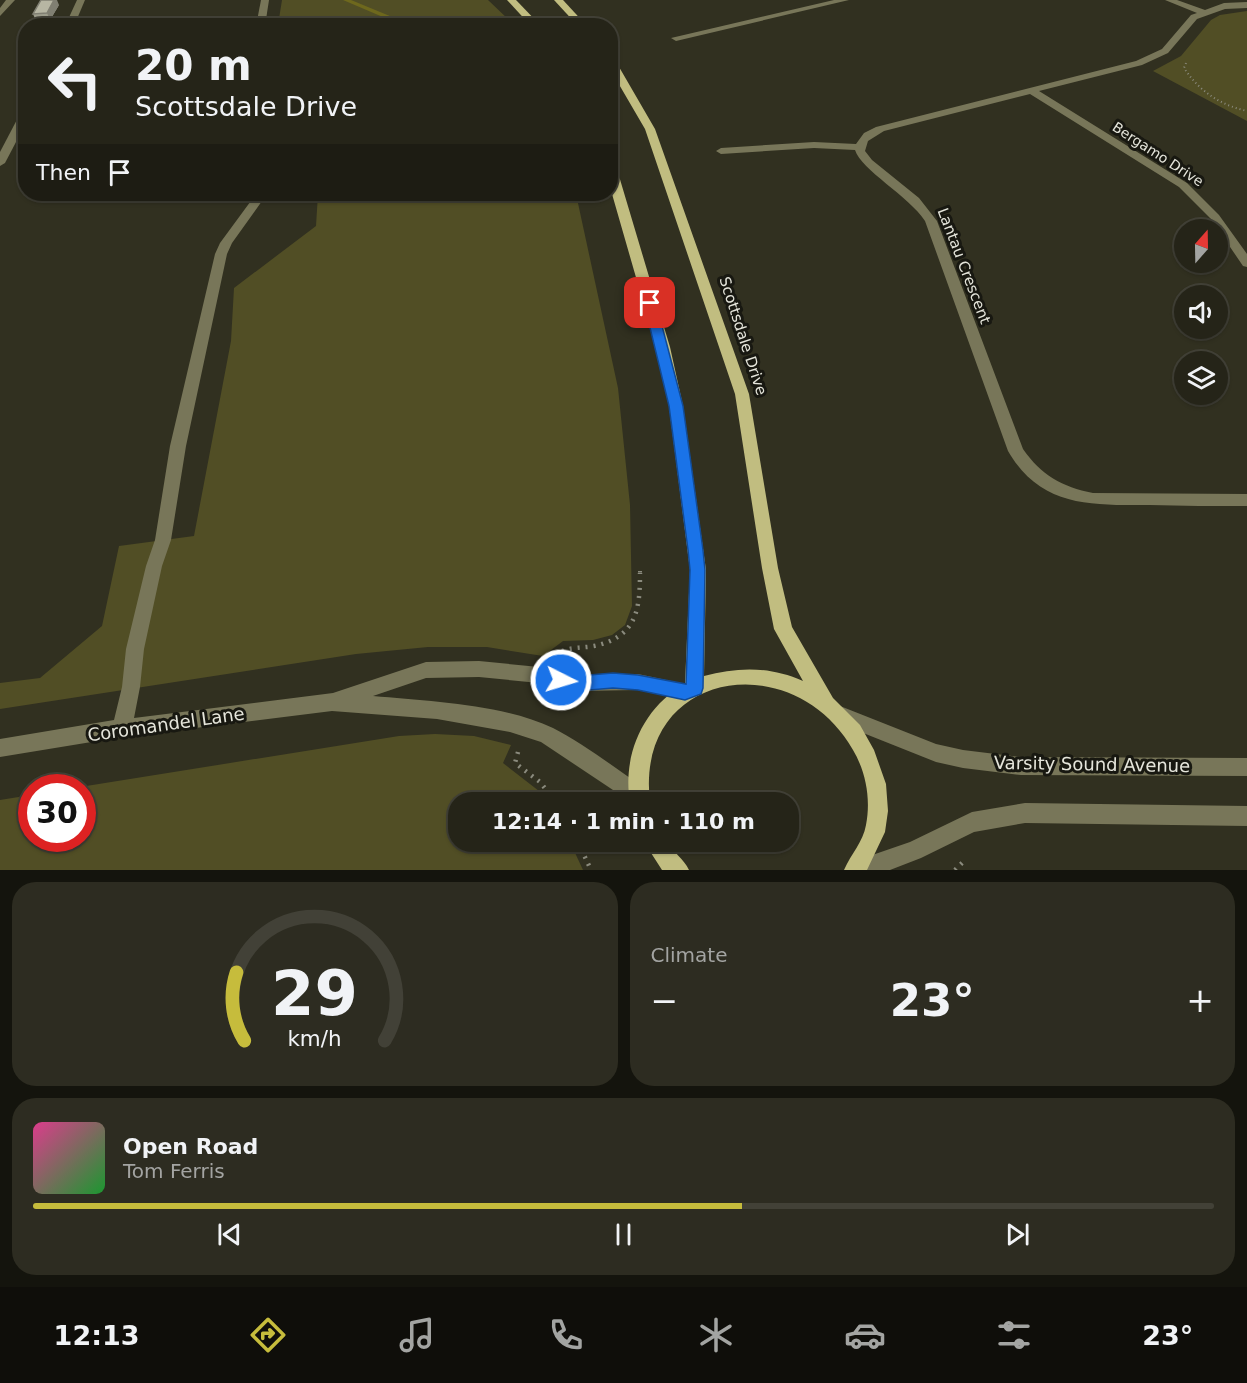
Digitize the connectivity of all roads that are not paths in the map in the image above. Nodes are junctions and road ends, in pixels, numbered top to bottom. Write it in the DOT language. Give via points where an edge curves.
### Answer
graph roads {
  1 [pos="11,0"];
  2 [pos="81,0"];
  3 [pos="265,0"];
  4 [pos="511,0"];
  5 [pos="558,0"];
  6 [pos="845,0"];
  7 [pos="1169,0"];
  8 [pos="1247,5"];
  9 [pos="1203,12"];
  10 [pos="0,14"];
  11 [pos="73,18"];
  12 [pos="262,18"];
  13 [pos="529,18"];
  14 [pos="575,18"];
  15 [pos="676,38"];
  16 [pos="618,74"];
  17 [pos="1032,91"];
  18 [pos="18,128"];
  19 [pos="860,147"];
  20 [pos="721,151"];
  21 [pos="0,164"];
  22 [pos="618,193"];
  23 [pos="256,201"];
  24 [pos="1246,262"];
  25 [pos="1247,500"];
  26 [pos="690,690"];
  27 [pos="332,702"];
  28 [pos="831,708"];
  29 [pos="122,728"];
  30 [pos="0,748"];
  31 [pos="1247,767"];
  32 [pos="629,792"];
  33 [pos="638,792"];
  34 [pos="1247,816"];
  35 [pos="857,870"];
  1 -- 10 [label="street"];
  2 -- 11 [label="street"];
  3 -- 12 [label="street"];
  4 -- 13 [label="main road"];
  5 -- 14 [label="main road"];
  6 -- 15 [label="street"];
  7 -- 9 [label="street"];
  8 -- 9 [label="street"];
  9 -- 17 [label="street" via="1189,21 1165,51 1139,63"];
  16 -- 28 [label="main road, Scottsdale Drive" via="650,129 742,394 783,629"];
  17 -- 19 [label="street" via="880,129 868,134"];
  17 -- 24 [label="street, Bergamo Drive" via="1183,185 1215,217"];
  18 -- 21 [label="street"];
  19 -- 20 [label="street" via="814,145"];
  19 -- 25 [label="street, Lantau Crescent" via="861,155 917,201 931,221 1016,451 1029,470 1068,494 1094,499"];
  22 -- 26 [label="main road" via="676,406 698,570"];
  23 -- 29 [label="street" via="221,254 178,446 163,540 135,649"];
  26 -- 27 [label="street, Coromandel Lane" via="638,682 577,683 479,669 426,670"];
  26 -- 28 [label="main road" via="718,679 754,676 791,683"];
  26 -- 33 [label="main road" via="658,716 641,747"];
  27 -- 29 [label="street, Coromandel Lane"];
  27 -- 32 [label="street, Coromandel Lane" via="437,710 510,723 547,735"];
  28 -- 31 [label="street, Varsity Sound Avenue" via="936,753 963,759 1021,766"];
  28 -- 35 [label="main road" via="853,729 871,762 879,801 873,838"];
  29 -- 30 [label="street, Coromandel Lane"];
  34 -- 35 [label="street" via="1025,813 972,822 914,851"];
}
